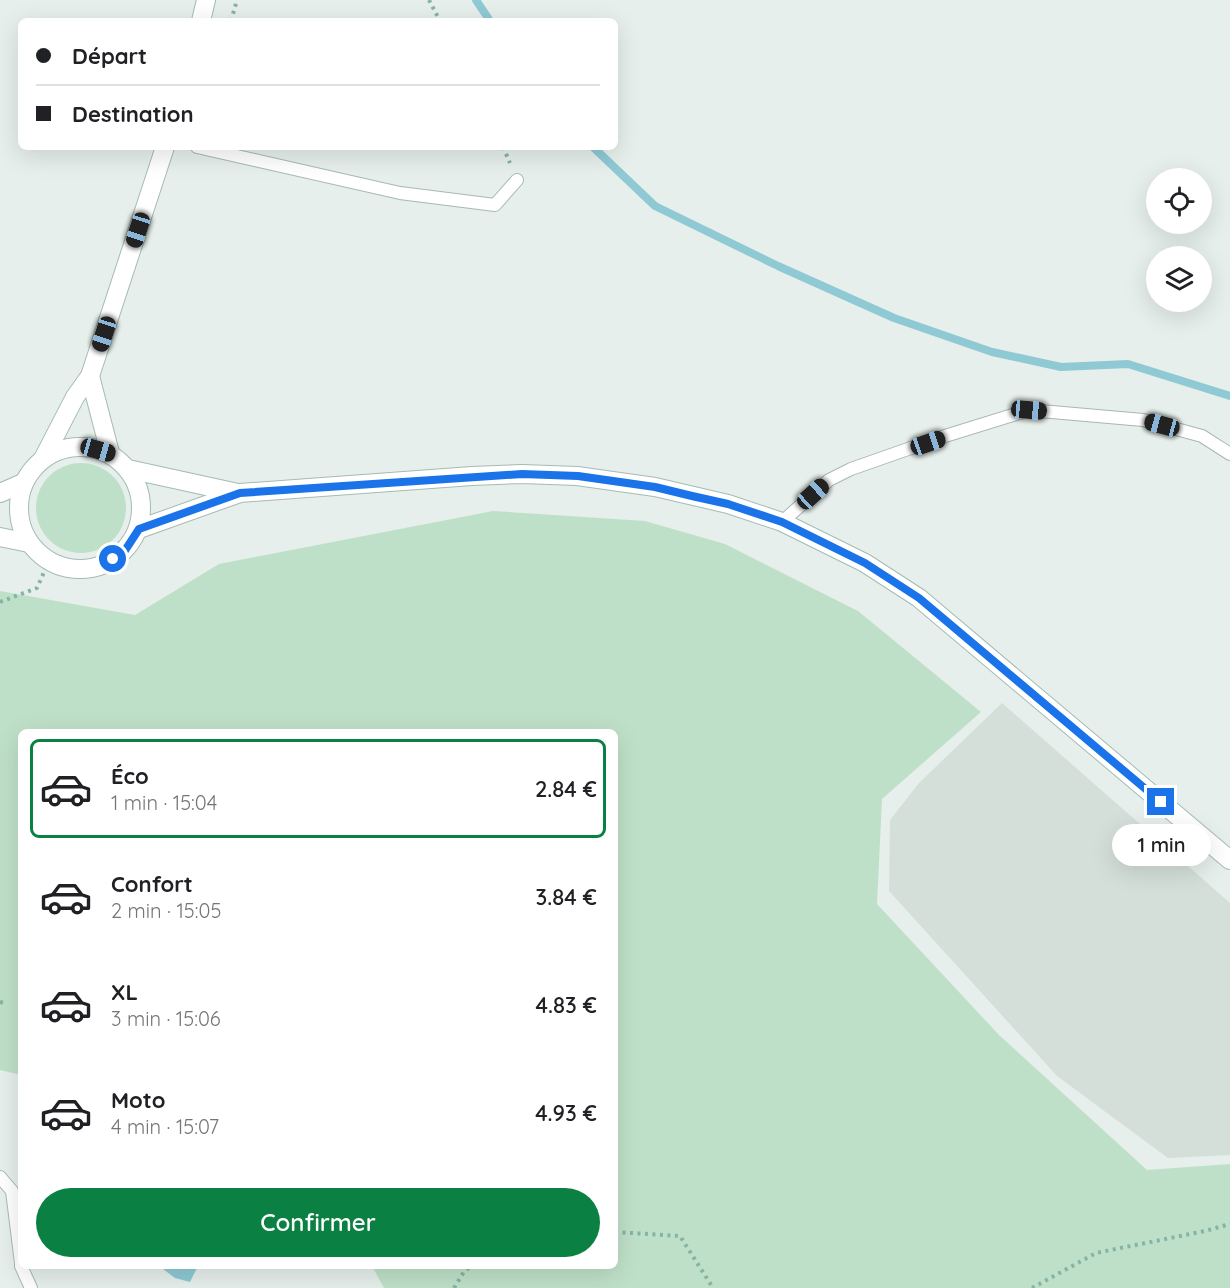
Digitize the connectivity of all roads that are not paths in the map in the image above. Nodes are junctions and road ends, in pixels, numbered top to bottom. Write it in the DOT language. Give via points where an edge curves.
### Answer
graph roads {
  1 [pos="206,0"];
  2 [pos="202,18"];
  3 [pos="164,150"];
  4 [pos="211,150"];
  5 [pos="517,180"];
  6 [pos="90,376"];
  7 [pos="110,453"];
  8 [pos="1230,454"];
  9 [pos="44,457"];
  10 [pos="128,469"];
  11 [pos="23,483"];
  12 [pos="0,493"];
  13 [pos="240,493"];
  14 [pos="782,522"];
  15 [pos="139,529"];
  16 [pos="0,537"];
  17 [pos="29,543"];
  18 [pos="1230,860"];
  19 [pos="0,1177"];
  20 [pos="18,1240"];
  21 [pos="23,1269"];
  22 [pos="31,1288"];
  1 -- 2 [label="main road"];
  3 -- 6 [label="main road"];
  4 -- 5 [label="lane" via="400,192 495,205"];
  6 -- 7 [label="main road"];
  6 -- 9 [label="main road"];
  7 -- 9 [label="main road" via="86,446 64,448"];
  7 -- 10 [label="main road"];
  8 -- 14 [label="lane" via="1202,436 1143,420 1029,410 851,469 829,480"];
  9 -- 11 [label="main road"];
  10 -- 13 [label="main road"];
  10 -- 15 [label="main road" via="142,502"];
  11 -- 12 [label="main road"];
  11 -- 17 [label="main road" via="19,512"];
  13 -- 14 [label="main road" via="472,476 578,476 655,487 728,504"];
  13 -- 15 [label="main road"];
  14 -- 18 [label="main road" via="865,563 919,598"];
  15 -- 17 [label="main road" via="124,552 103,566 78,570 49,561"];
  16 -- 17 [label="main road"];
  19 -- 20 [label="lane" via="12,1191"];
  21 -- 22 [label="lane"];
}
